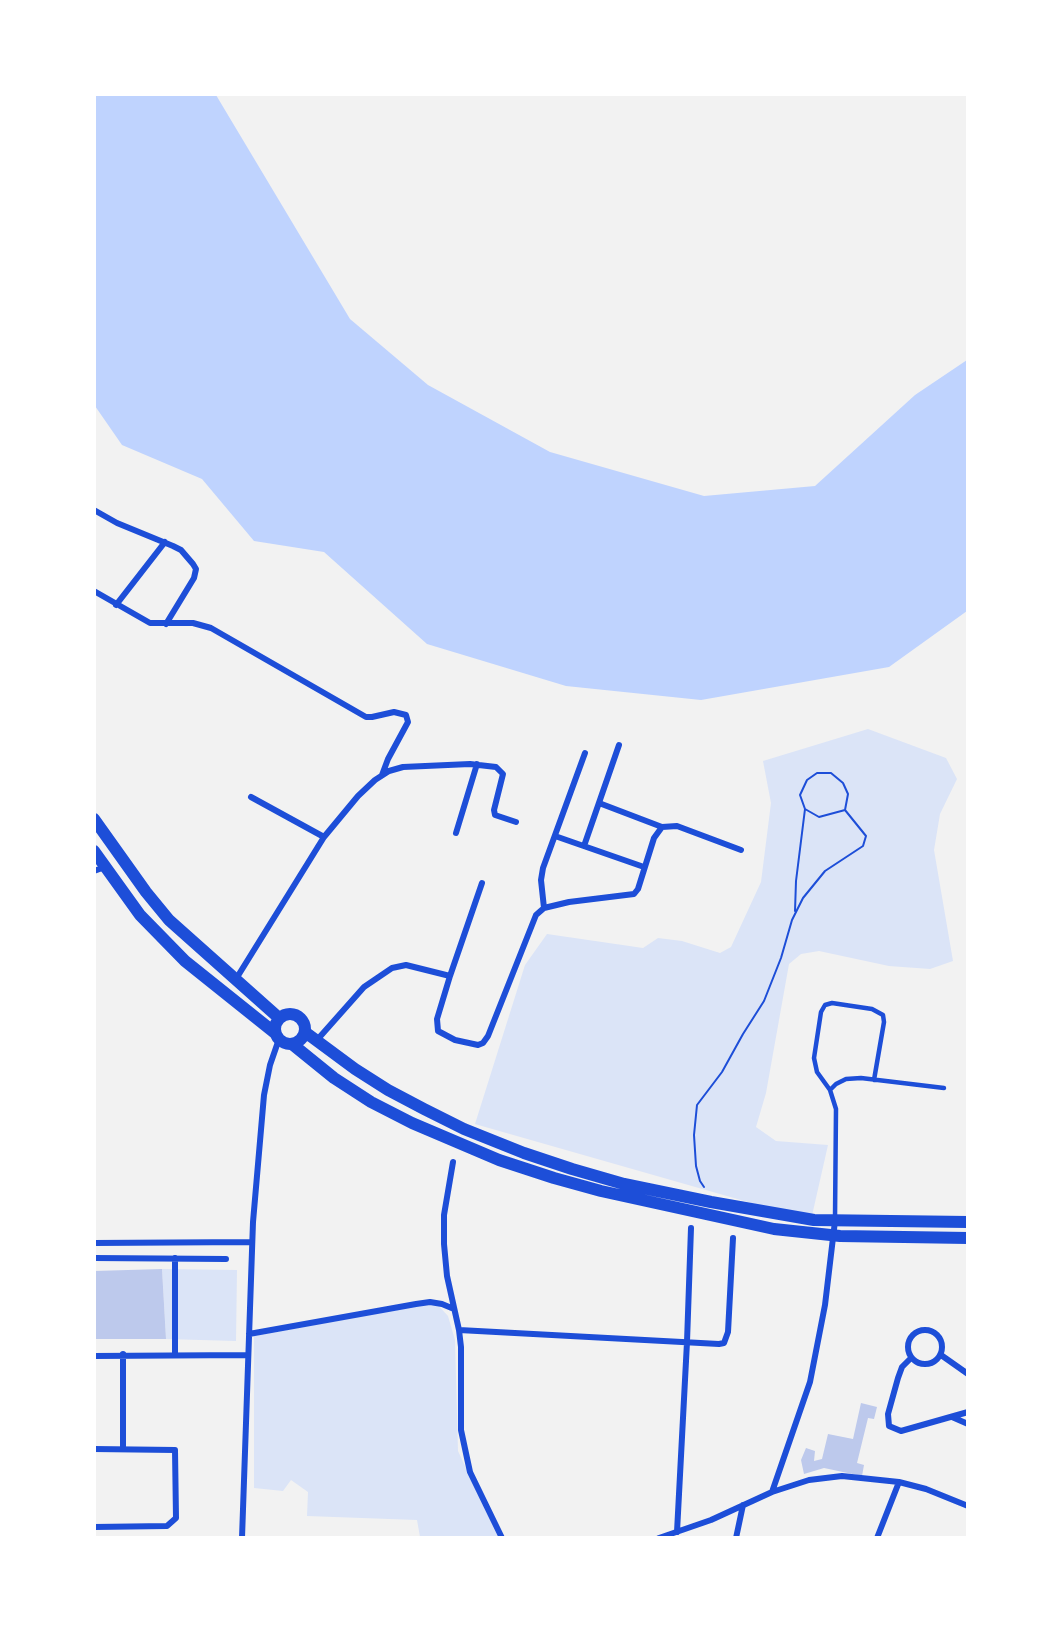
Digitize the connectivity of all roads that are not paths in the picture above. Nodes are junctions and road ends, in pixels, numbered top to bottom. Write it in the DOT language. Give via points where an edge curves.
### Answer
graph roads {
  1 [pos="94,510"];
  2 [pos="165,542"];
  3 [pos="94,591"];
  4 [pos="116,605"];
  5 [pos="166,624"];
  6 [pos="619,746"];
  7 [pos="585,753"];
  8 [pos="477,764"];
  9 [pos="382,775"];
  10 [pos="251,797"];
  11 [pos="599,803"];
  12 [pos="94,819"];
  13 [pos="516,822"];
  14 [pos="662,827"];
  15 [pos="456,833"];
  16 [pos="555,836"];
  17 [pos="324,837"];
  18 [pos="584,846"];
  19 [pos="741,850"];
  20 [pos="94,851"];
  21 [pos="644,867"];
  22 [pos="100,869"];
  23 [pos="482,884"];
  24 [pos="544,908"];
  25 [pos="450,976"];
  26 [pos="236,980"];
  27 [pos="279,1018"];
  28 [pos="305,1032"];
  29 [pos="277,1036"];
  30 [pos="317,1040"];
  31 [pos="292,1044"];
  32 [pos="874,1080"];
  33 [pos="944,1088"];
  34 [pos="830,1090"];
  35 [pos="453,1162"];
  36 [pos="835,1221"];
  37 [pos="968,1222"];
  38 [pos="691,1228"];
  39 [pos="834,1235"];
  40 [pos="733,1238"];
  41 [pos="968,1238"];
  42 [pos="252,1242"];
  43 [pos="94,1243"];
  44 [pos="94,1258"];
  45 [pos="175,1258"];
  46 [pos="226,1259"];
  47 [pos="454,1309"];
  48 [pos="459,1330"];
  49 [pos="249,1334"];
  50 [pos="687,1342"];
  51 [pos="123,1354"];
  52 [pos="175,1354"];
  53 [pos="248,1355"];
  54 [pos="941,1355"];
  55 [pos="94,1356"];
  56 [pos="911,1358"];
  57 [pos="968,1374"];
  58 [pos="968,1412"];
  59 [pos="951,1416"];
  60 [pos="968,1424"];
  61 [pos="94,1449"];
  62 [pos="123,1449"];
  63 [pos="899,1482"];
  64 [pos="772,1492"];
  65 [pos="743,1505"];
  66 [pos="968,1506"];
  67 [pos="94,1527"];
  68 [pos="677,1532"];
  69 [pos="242,1538"];
  70 [pos="502,1538"];
  71 [pos="659,1538"];
  72 [pos="736,1538"];
  73 [pos="877,1538"];
  1 -- 2 [label="street"];
  2 -- 4 [label="street"];
  2 -- 5 [label="street" via="181,550 196,569"];
  3 -- 4 [label="street"];
  4 -- 5 [label="street" via="144,621"];
  5 -- 9 [label="street" via="193,623 212,628 366,717 394,712 406,716 408,722"];
  6 -- 11 [label="street"];
  7 -- 16 [label="street"];
  8 -- 9 [label="street" via="403,767"];
  8 -- 13 [label="street" via="500,769 503,774 495,815"];
  8 -- 15 [label="street"];
  9 -- 17 [label="street" via="358,796"];
  10 -- 17 [label="street"];
  11 -- 14 [label="street"];
  11 -- 18 [label="street"];
  12 -- 26 [label="main road" via="169,920"];
  14 -- 19 [label="street" via="677,826"];
  14 -- 21 [label="street"];
  16 -- 18 [label="street"];
  16 -- 24 [label="street" via="541,880"];
  17 -- 26 [label="street"];
  18 -- 21 [label="street"];
  20 -- 22 [label="main road"];
  21 -- 24 [label="street" via="634,894"];
  22 -- 29 [label="main road" via="185,960"];
  23 -- 25 [label="street"];
  24 -- 25 [label="street" via="536,915 483,1043 455,1040 438,1031 437,1019"];
  25 -- 30 [label="street" via="406,965 393,968 364,987"];
  26 -- 27 [label="main road"];
  27 -- 28 [label="main road" via="297,1016"];
  27 -- 29 [label="main road"];
  28 -- 30 [label="main road"];
  28 -- 31 [label="main road"];
  29 -- 31 [label="main road"];
  29 -- 42 [label="street" via="264,1095"];
  30 -- 36 [label="main road" via="388,1090 464,1129 524,1153 624,1184"];
  31 -- 39 [label="main road" via="371,1102 439,1137 499,1160 554,1179 716,1217"];
  32 -- 33 [label="lane"];
  32 -- 34 [label="lane" via="846,1079"];
  32 -- 34 [label="lane" via="883,1015 872,1009 828,1004 821,1012 814,1058 817,1072"];
  34 -- 36 [label="lane" via="836,1109"];
  35 -- 47 [label="street" via="444,1215 447,1276"];
  36 -- 37 [label="main road"];
  36 -- 39 [label="street"];
  38 -- 50 [label="street"];
  39 -- 41 [label="main road"];
  39 -- 64 [label="street" via="810,1382"];
  40 -- 50 [label="street" via="727,1338 719,1344"];
  42 -- 43 [label="street"];
  42 -- 49 [label="street"];
  44 -- 45 [label="street"];
  45 -- 46 [label="street"];
  45 -- 52 [label="street"];
  47 -- 48 [label="street"];
  47 -- 49 [label="street" via="430,1302"];
  48 -- 50 [label="street"];
  48 -- 70 [label="street" via="465,1454"];
  49 -- 53 [label="street"];
  50 -- 68 [label="street"];
  51 -- 52 [label="street"];
  51 -- 55 [label="street"];
  51 -- 62 [label="street"];
  52 -- 53 [label="street"];
  53 -- 69 [label="street"];
  54 -- 56 [label="street" via="926,1365"];
  54 -- 56 [label="street" via="940,1338 932,1331 920,1330 908,1342"];
  54 -- 57 [label="street"];
  56 -- 59 [label="street" via="902,1367 894,1391 889,1426 901,1431"];
  58 -- 59 [label="street"];
  59 -- 60 [label="street"];
  61 -- 62 [label="street"];
  62 -- 67 [label="street" via="175,1450 176,1518 167,1526"];
  63 -- 64 [label="street" via="842,1476 809,1480"];
  63 -- 66 [label="street"];
  63 -- 73 [label="street"];
  64 -- 65 [label="street"];
  65 -- 68 [label="street"];
  65 -- 72 [label="street"];
  68 -- 71 [label="street"];
}
